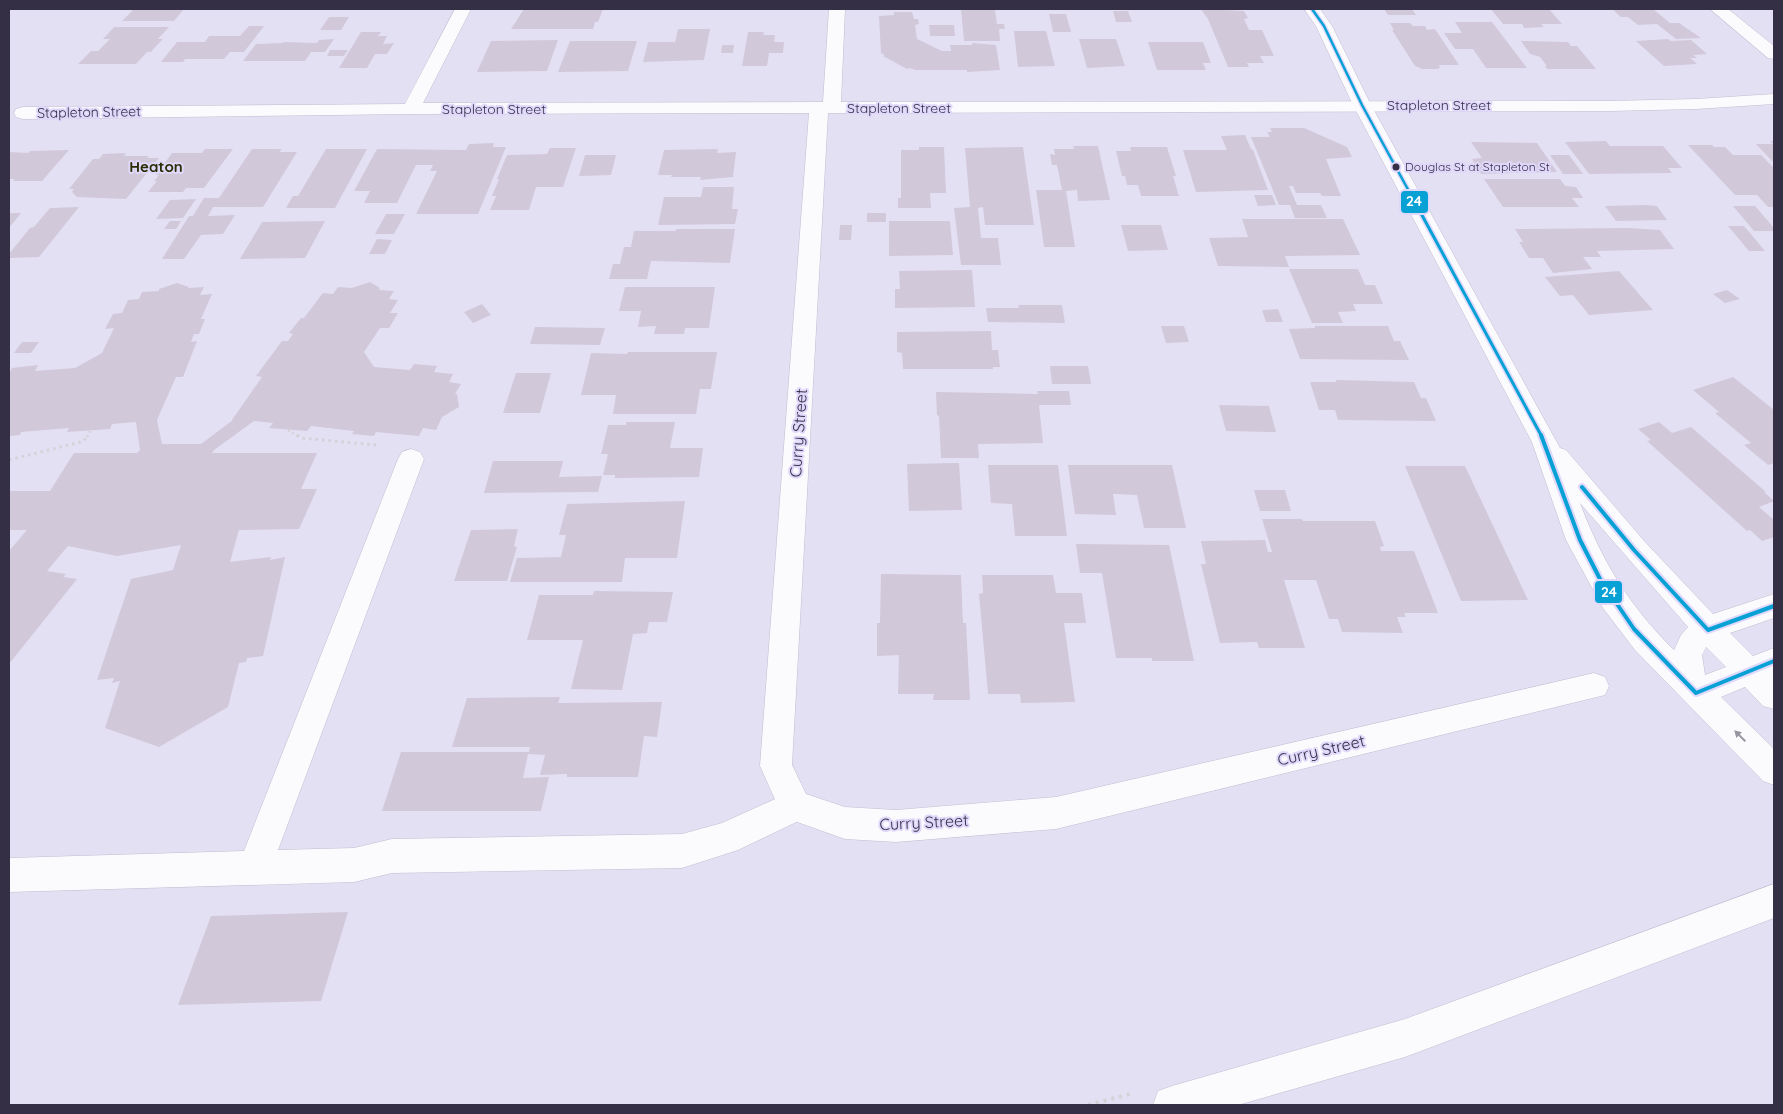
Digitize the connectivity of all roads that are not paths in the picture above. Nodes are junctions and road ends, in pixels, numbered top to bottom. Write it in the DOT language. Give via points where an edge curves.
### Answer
graph roads {
  1 [pos="463,9"];
  2 [pos="837,9"];
  3 [pos="1312,9"];
  4 [pos="1718,9"];
  5 [pos="1774,54"];
  6 [pos="1774,99"];
  7 [pos="1362,105"];
  8 [pos="826,108"];
  9 [pos="411,109"];
  10 [pos="23,112"];
  11 [pos="1545,442"];
  12 [pos="411,459"];
  13 [pos="1774,606"];
  14 [pos="1708,630"];
  15 [pos="1761,666"];
  16 [pos="1594,686"];
  17 [pos="1696,693"];
  18 [pos="1774,696"];
  19 [pos="1774,770"];
  20 [pos="795,806"];
  21 [pos="254,869"];
  22 [pos="9,875"];
  23 [pos="1774,901"];
  24 [pos="1172,1105"];
  1 -- 9 [label="street"];
  2 -- 8 [label="street, Curry Street"];
  3 -- 7 [label="street" via="1324,26"];
  4 -- 5 [label="street"];
  6 -- 7 [label="street, Stapleton Street" via="1654,105"];
  7 -- 8 [label="street, Stapleton Street"];
  7 -- 11 [label="street"];
  8 -- 9 [label="street, Stapleton Street"];
  8 -- 20 [label="street, Curry Street" via="776,766"];
  9 -- 10 [label="street, Stapleton Street"];
  11 -- 14 [label="street" via="1634,550"];
  11 -- 17 [label="street" via="1580,540 1613,600 1645,642"];
  12 -- 21 [label="street"];
  13 -- 14 [label="street"];
  14 -- 15 [label="street"];
  14 -- 17 [label="street" via="1690,644 1688,654"];
  15 -- 17 [label="street"];
  15 -- 18 [label="street"];
  16 -- 20 [label="street, Curry Street" via="1056,813 896,826 846,823"];
  19 -- 17 [label="street, one-way"];
  20 -- 21 [label="street" via="726,838 682,851 392,856 354,865"];
  21 -- 22 [label="street"];
  23 -- 24 [label="street" via="1405,1038"];
}
